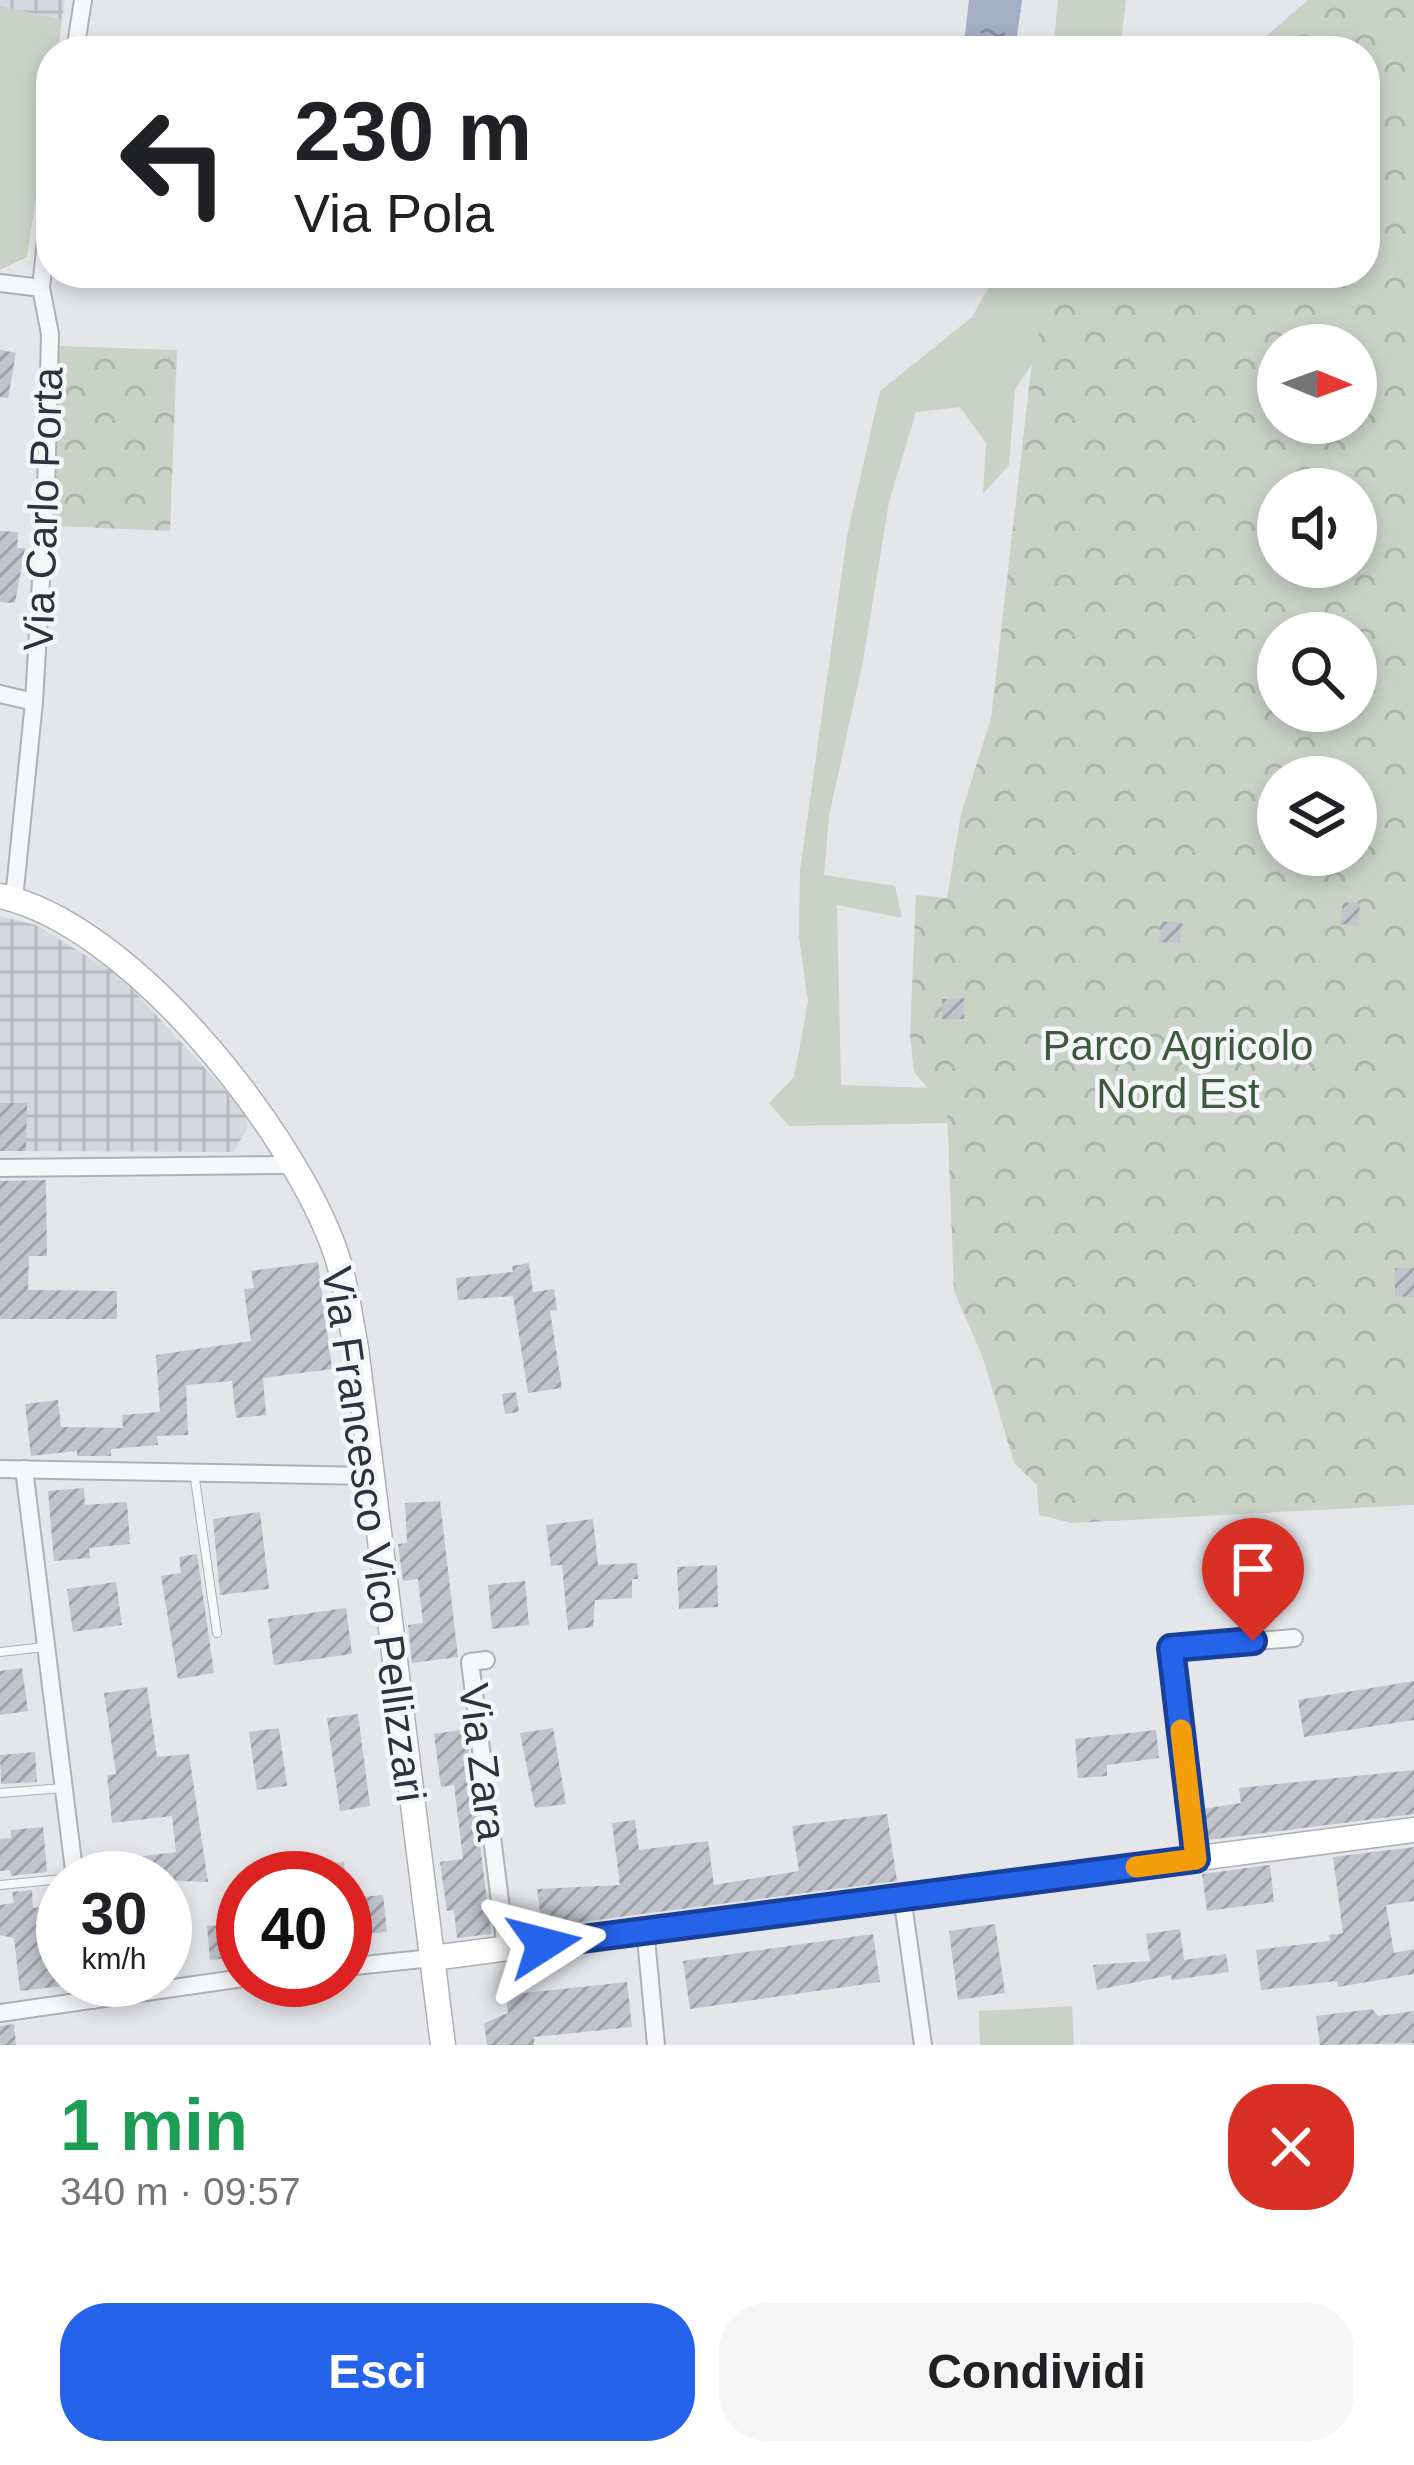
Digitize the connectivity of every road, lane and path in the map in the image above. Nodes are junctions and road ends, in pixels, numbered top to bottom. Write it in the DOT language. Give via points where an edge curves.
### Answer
graph roads {
  1 [pos="83,0"];
  2 [pos="77,36"];
  3 [pos="0,283"];
  4 [pos="36,288"];
  5 [pos="40,288"];
  6 [pos="0,694"];
  7 [pos="34,702"];
  8 [pos="7,898"];
  9 [pos="289,1165"];
  10 [pos="0,1168"];
  11 [pos="0,1468"];
  12 [pos="24,1469"];
  13 [pos="194,1470"];
  14 [pos="371,1476"];
  15 [pos="217,1633"];
  16 [pos="1294,1638"];
  17 [pos="44,1647"];
  18 [pos="0,1652"];
  19 [pos="486,1660"];
  20 [pos="65,1788"];
  21 [pos="0,1793"];
  22 [pos="1414,1830"];
  23 [pos="69,1851"];
  24 [pos="1196,1859"];
  25 [pos="36,1881"];
  26 [pos="0,1885"];
  27 [pos="902,1896"];
  28 [pos="645,1928"];
  29 [pos="506,1949"];
  30 [pos="432,1958"];
  31 [pos="372,1964"];
  32 [pos="43,2007"];
  33 [pos="0,2013"];
  34 [pos="443,2045"];
  35 [pos="656,2045"];
  36 [pos="923,2045"];
  1 -- 2 [label="street"];
  3 -- 4 [label="street"];
  5 -- 7 [label="street, Via Carlo Porta" via="50,334"];
  6 -- 7 [label="street"];
  7 -- 8 [label="street, Via Carlo Porta"];
  8 -- 9 [label="street, Via Francesco Vico Pellizzari" via="99,942 148,981 243,1092"];
  9 -- 10 [label="street"];
  9 -- 14 [label="street, Via Francesco Vico Pellizzari" via="334,1246"];
  11 -- 12 [label="street"];
  12 -- 13 [label="street"];
  12 -- 17 [label="street"];
  13 -- 14 [label="street"];
  13 -- 15 [label="lane"];
  14 -- 30 [label="street, Via Francesco Vico Pellizzari"];
  16 -- 24 [label="street" via="1171,1648"];
  17 -- 18 [label="lane"];
  17 -- 20 [label="street"];
  19 -- 29 [label="street, Via Zara" via="470,1662"];
  20 -- 21 [label="lane"];
  20 -- 23 [label="street"];
  22 -- 24 [label="street"];
  24 -- 27 [label="street"];
  25 -- 26 [label="lane"];
  27 -- 28 [label="street"];
  27 -- 36 [label="street"];
  28 -- 29 [label="street"];
  28 -- 35 [label="street"];
  29 -- 30 [label="street"];
  30 -- 31 [label="street"];
  30 -- 34 [label="street, Via Francesco Vico Pellizzari"];
  32 -- 33 [label="street"];
}
